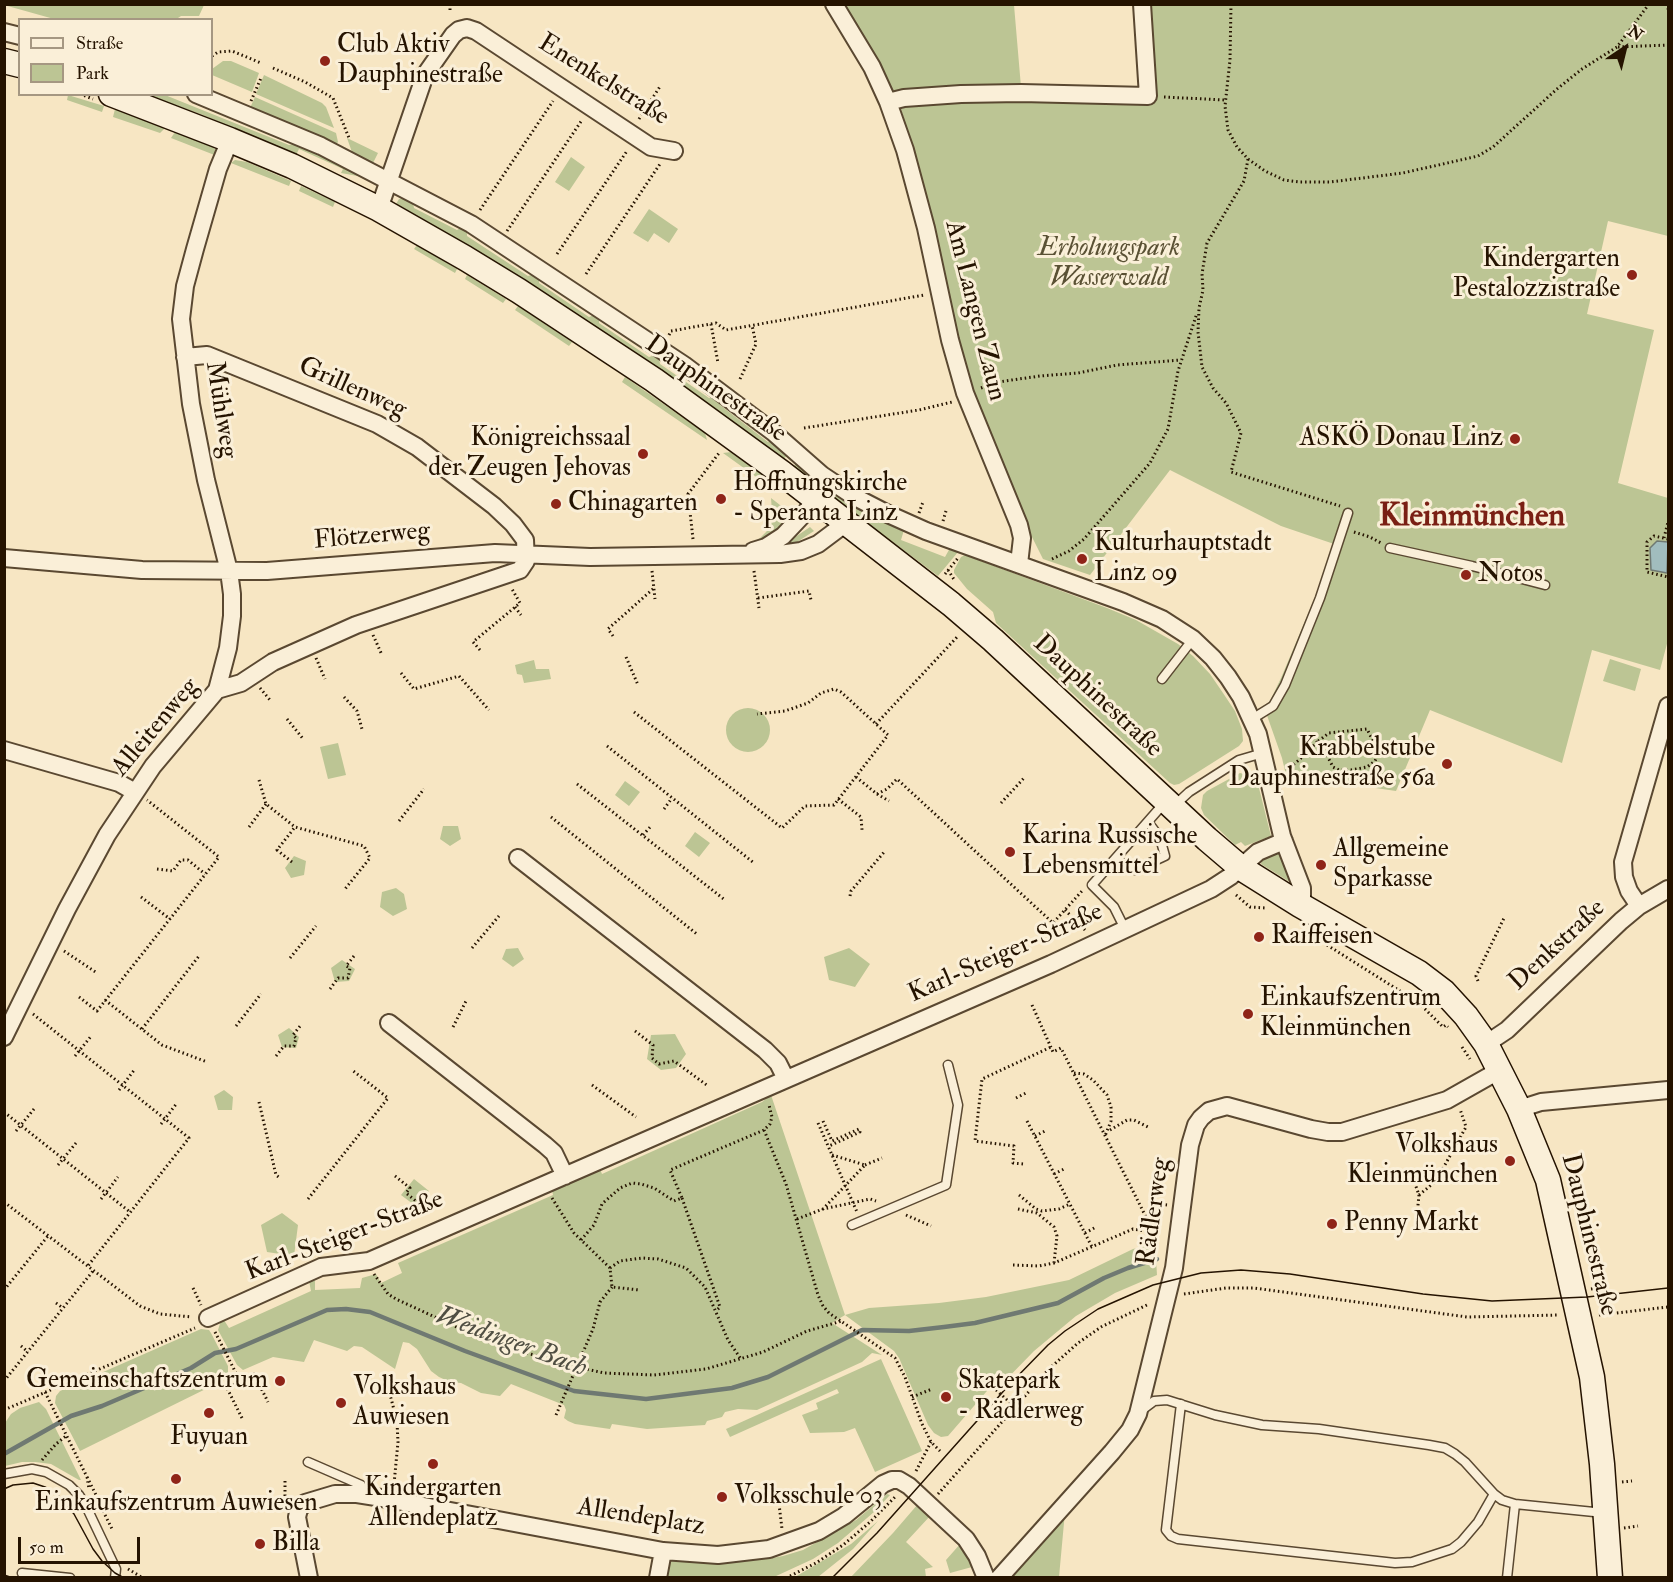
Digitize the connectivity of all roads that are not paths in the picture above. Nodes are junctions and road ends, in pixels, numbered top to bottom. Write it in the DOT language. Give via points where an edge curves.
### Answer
graph roads {
  1 [pos="834,4"];
  2 [pos="1142,4"];
  3 [pos="201,96"];
  4 [pos="106,98"];
  5 [pos="893,101"];
  6 [pos="230,140"];
  7 [pos="674,152"];
  8 [pos="390,181"];
  9 [pos="379,209"];
  10 [pos="186,357"];
  11 [pos="817,500"];
  12 [pos="1348,513"];
  13 [pos="845,521"];
  14 [pos="1390,548"];
  15 [pos="527,553"];
  16 [pos="4,558"];
  17 [pos="749,561"];
  18 [pos="1019,564"];
  19 [pos="229,571"];
  20 [pos="1545,585"];
  21 [pos="1193,639"];
  22 [pos="1162,679"];
  23 [pos="217,690"];
  24 [pos="1668,706"];
  25 [pos="1252,719"];
  26 [pos="4,750"];
  27 [pos="1264,753"];
  28 [pos="140,795"];
  29 [pos="1170,804"];
  30 [pos="1148,822"];
  31 [pos="1284,842"];
  32 [pos="518,858"];
  33 [pos="1115,859"];
  34 [pos="1241,868"];
  35 [pos="1668,889"];
  36 [pos="1300,905"];
  37 [pos="1639,906"];
  38 [pos="1125,929"];
  39 [pos="389,1023"];
  40 [pos="4,1037"];
  41 [pos="1486,1044"];
  42 [pos="948,1065"];
  43 [pos="1500,1070"];
  44 [pos="786,1079"];
  45 [pos="1668,1090"];
  46 [pos="1519,1110"];
  47 [pos="565,1176"];
  48 [pos="852,1226"];
  49 [pos="208,1318"];
  50 [pos="1181,1404"];
  51 [pos="1138,1414"];
  52 [pos="308,1462"];
  53 [pos="4,1474"];
  54 [pos="1494,1494"];
  55 [pos="365,1495"];
  56 [pos="1515,1504"];
  57 [pos="1612,1521"];
  58 [pos="663,1551"];
  59 [pos="22,1573"];
  60 [pos="70,1578"];
  61 [pos="116,1578"];
  62 [pos="309,1578"];
  63 [pos="658,1578"];
  64 [pos="986,1578"];
  65 [pos="999,1578"];
  66 [pos="1507,1578"];
  67 [pos="1610,1578"];
  1 -- 5 [label="street, Am Langen Zaun"];
  2 -- 5 [label="street" via="1148,96 961,94"];
  3 -- 8 [label="street, Dauphinestraße" via="321,146"];
  4 -- 6 [label="main road, Dauphinestraße"];
  5 -- 18 [label="street, Am Langen Zaun" via="927,228 959,397 1019,525"];
  6 -- 9 [label="main road, Dauphinestraße"];
  6 -- 10 [label="street, Mühlweg" via="185,286 181,319"];
  7 -- 8 [label="street, Enenkelstraße" via="651,147 468,28 453,35 425,75"];
  8 -- 9 [label="street, Enenkelstraße"];
  8 -- 18 [label="street, Dauphinestraße" via="471,224 660,349 773,432 822,475 855,496 926,531"];
  9 -- 11 [label="main road, Dauphinestraße" via="482,268 614,353"];
  10 -- 15 [label="street, Grillenweg" via="207,356 377,424 407,441 507,518 525,540"];
  10 -- 19 [label="street, Mühlweg" via="206,480"];
  11 -- 13 [label="main road, Dauphinestraße"];
  11 -- 17 [label="street, Flötzerweg" via="783,536"];
  12 -- 25 [label="lane" via="1320,598 1282,692 1270,710"];
  13 -- 17 [label="street, Flötzerweg" via="826,538 801,551"];
  13 -- 29 [label="main road, Dauphinestraße" via="993,640"];
  14 -- 20 [label="lane"];
  15 -- 17 [label="street, Flötzerweg"];
  15 -- 19 [label="street, Flötzerweg" via="284,571"];
  15 -- 23 [label="street, Alleitenweg" via="520,570 356,625 273,662 241,683"];
  16 -- 19 [label="street, Flötzerweg" via="141,570"];
  18 -- 21 [label="street, Dauphinestraße" via="1123,602 1162,619"];
  19 -- 23 [label="street, Mühlweg" via="232,616"];
  21 -- 22 [label="lane"];
  21 -- 25 [label="street, Dauphinestraße" via="1214,658"];
  23 -- 28 [label="street, Alleitenweg" via="171,743"];
  24 -- 37 [label="street" via="1623,862 1629,891"];
  25 -- 27 [label="street, Dauphinestraße"];
  26 -- 28 [label="street" via="119,783"];
  27 -- 29 [label="lane" via="1239,760"];
  27 -- 31 [label="street, Dauphinestraße"];
  28 -- 40 [label="street, Alleitenweg" via="89,866"];
  29 -- 30 [label="lane"];
  29 -- 34 [label="main road, Dauphinestraße"];
  30 -- 33 [label="lane"];
  30 -- 33 [label="lane" via="1160,838 1165,856 1135,870"];
  31 -- 34 [label="street" via="1258,852"];
  31 -- 36 [label="street, Dauphinestraße" via="1302,888"];
  32 -- 44 [label="street" via="765,1050"];
  33 -- 38 [label="lane" via="1092,885 1114,907"];
  34 -- 36 [label="main road, Dauphinestraße"];
  34 -- 38 [label="street, Karl-Steiger-Straße" via="1211,889"];
  35 -- 37 [label="street, Denkstraße"];
  36 -- 41 [label="main road, Dauphinestraße" via="1419,973 1444,992"];
  37 -- 41 [label="street, Denkstraße" via="1507,1030"];
  38 -- 44 [label="street, Karl-Steiger-Straße"];
  39 -- 47 [label="street" via="545,1145"];
  41 -- 43 [label="main road, Dauphinestraße"];
  42 -- 48 [label="lane" via="958,1105 946,1185"];
  43 -- 46 [label="main road, Dauphinestraße"];
  43 -- 51 [label="street, Rädlerweg" via="1456,1096 1342,1132 1311,1129 1227,1106 1209,1111 1196,1125 1190,1145 1167,1299"];
  44 -- 47 [label="street, Karl-Steiger-Straße"];
  45 -- 46 [label="street" via="1541,1102"];
  46 -- 57 [label="main road, Dauphinestraße" via="1548,1180 1588,1353"];
  47 -- 49 [label="street, Karl-Steiger-Straße" via="369,1261 321,1267"];
  50 -- 51 [label="lane" via="1154,1401"];
  50 -- 54 [label="lane" via="1262,1425 1319,1429 1445,1448 1465,1462"];
  50 -- 54 [label="lane" via="1166,1530 1179,1539 1412,1562 1452,1549 1461,1542"];
  51 -- 65 [label="street, Rädlerweg" via="1112,1452"];
  52 -- 55 [label="lane" via="361,1485"];
  53 -- 61 [label="lane" via="35,1470 58,1477 79,1495 116,1569"];
  54 -- 56 [label="lane"];
  55 -- 58 [label="street, Allendeplatz"];
  55 -- 62 [label="street, Allendeplatz" via="316,1498 299,1509 298,1528"];
  56 -- 57 [label="lane"];
  56 -- 66 [label="lane"];
  57 -- 67 [label="main road, Dauphinestraße"];
  58 -- 63 [label="street"];
  58 -- 64 [label="street, Allendeplatz" via="718,1555 784,1544 819,1532 884,1485 899,1480 966,1539"];
  59 -- 60 [label="lane"];
}
